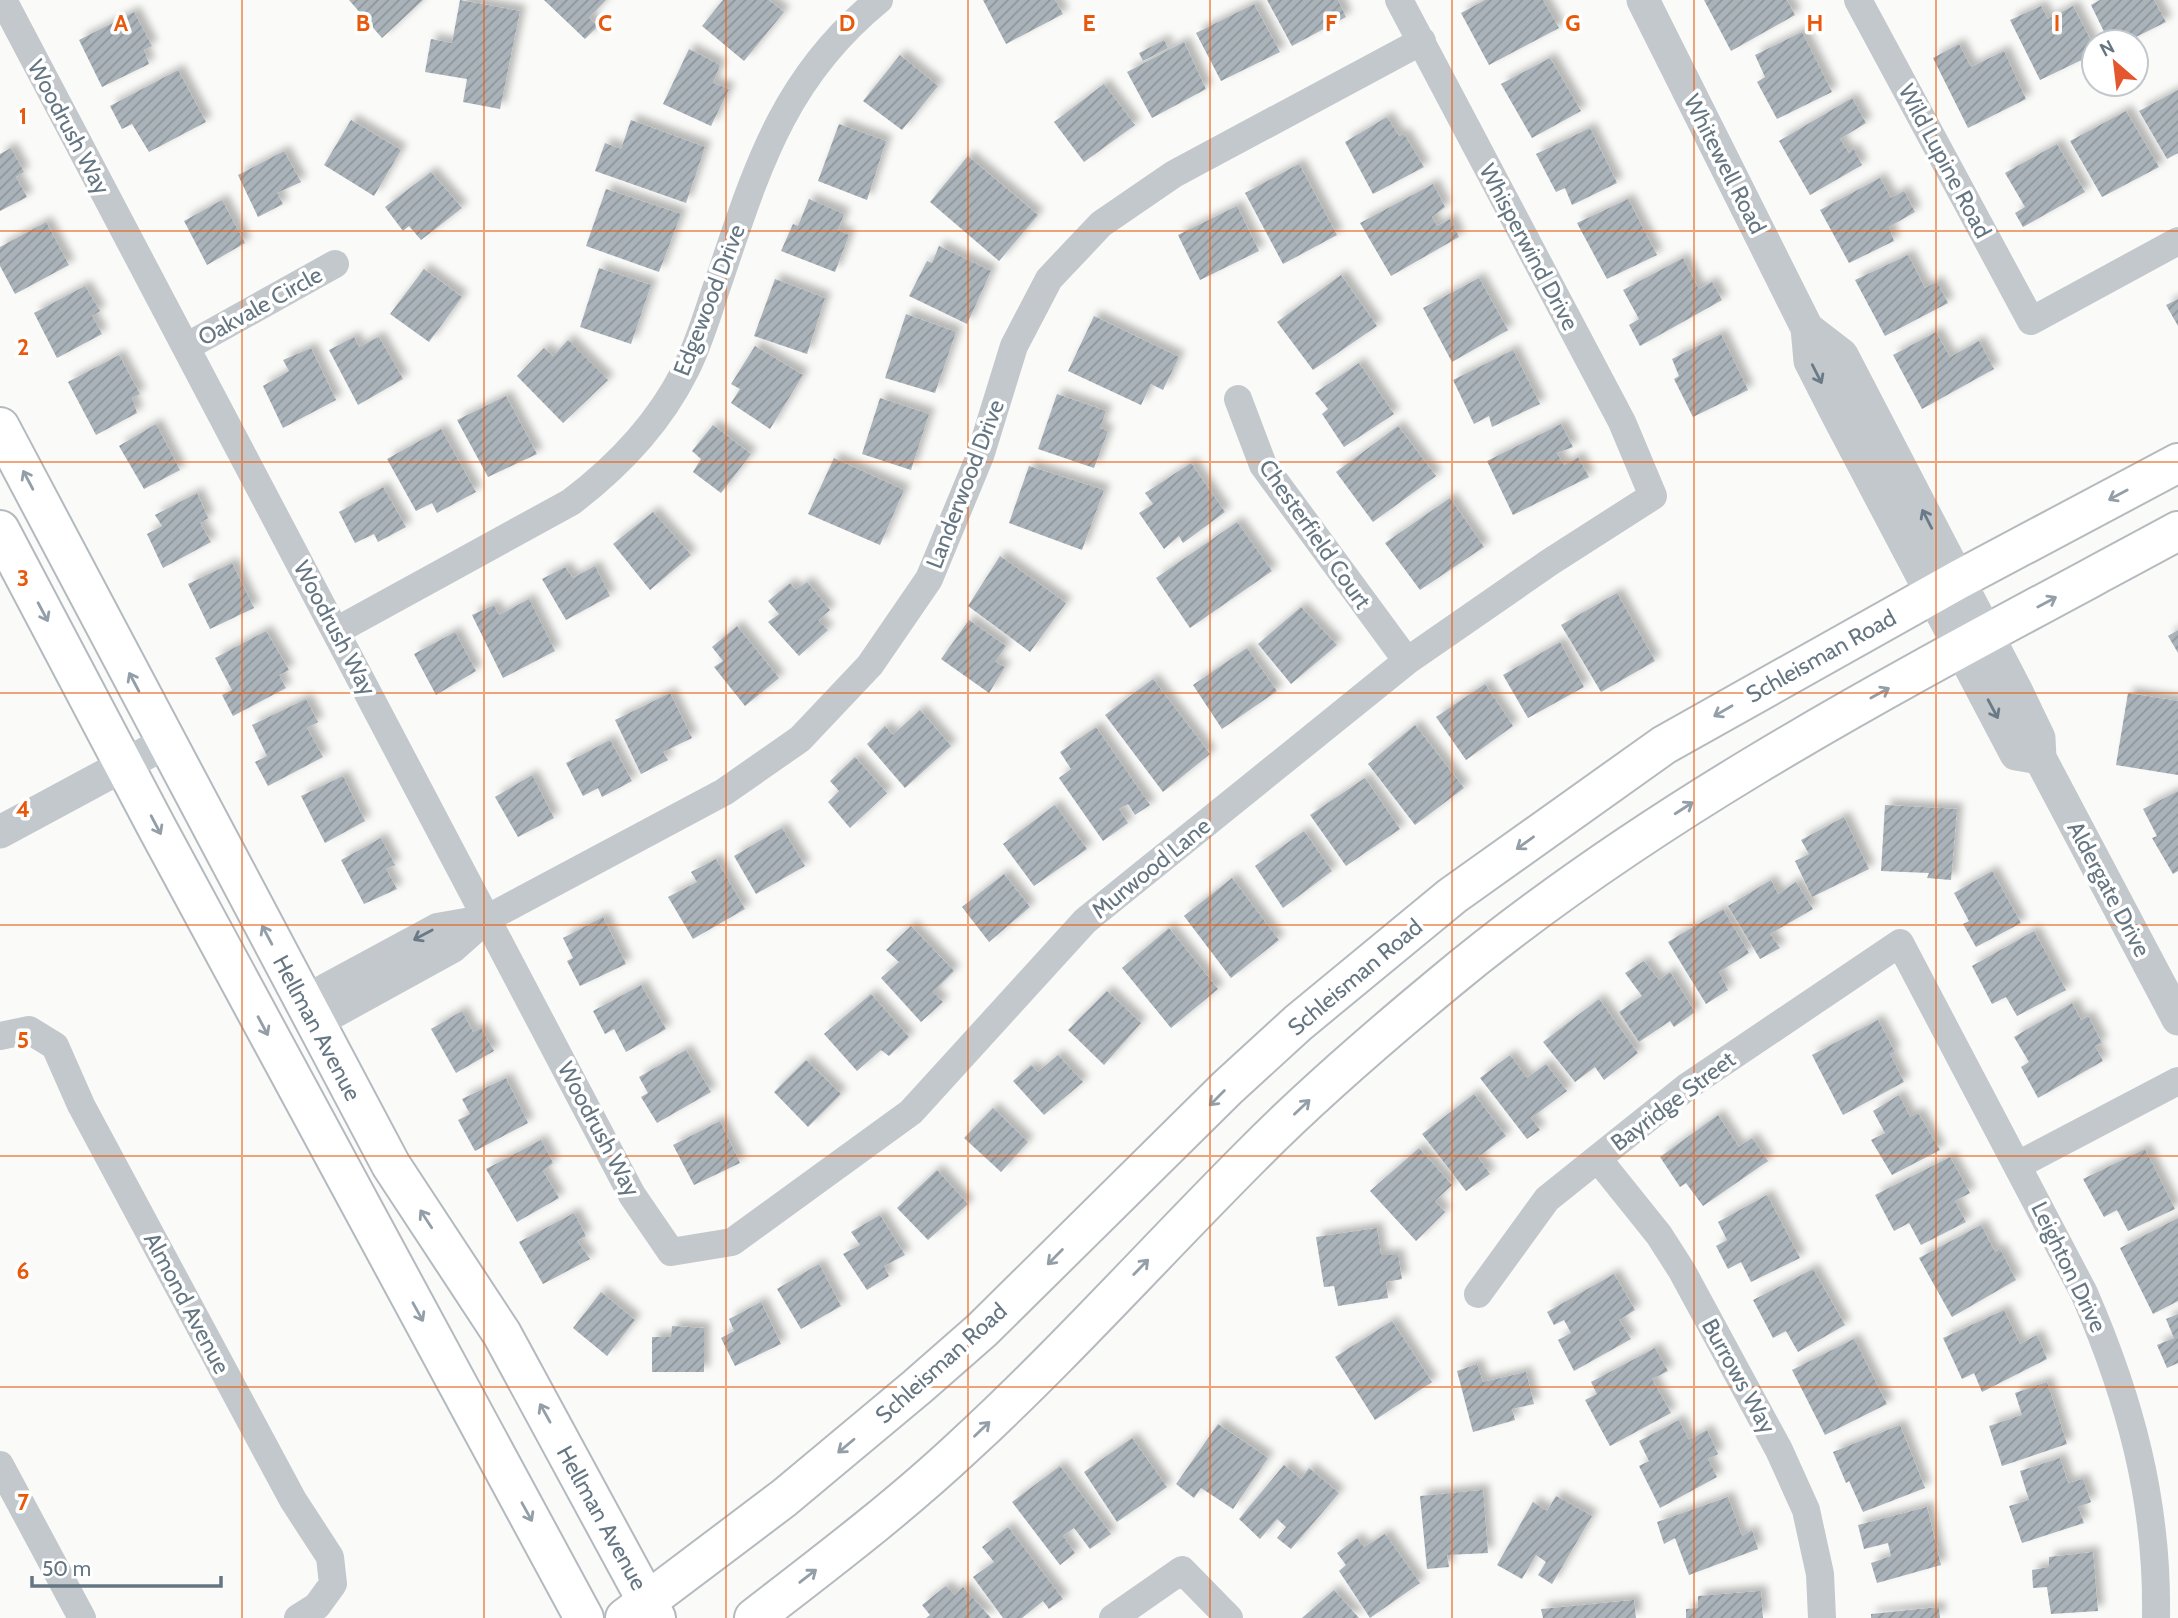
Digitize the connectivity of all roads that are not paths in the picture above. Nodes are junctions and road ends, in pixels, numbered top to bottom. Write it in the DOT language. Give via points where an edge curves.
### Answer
graph roads {
  1 [pos="3,0"];
  2 [pos="879,0"];
  3 [pos="1399,0"];
  4 [pos="1643,0"];
  5 [pos="1868,3"];
  6 [pos="1422,41"];
  7 [pos="2178,241"];
  8 [pos="335,264"];
  9 [pos="186,347"];
  10 [pos="1238,399"];
  11 [pos="0,426"];
  12 [pos="2178,463"];
  13 [pos="1653,496"];
  14 [pos="0,530"];
  15 [pos="2178,531"];
  16 [pos="1945,587"];
  17 [pos="336,631"];
  18 [pos="1974,642"];
  19 [pos="1407,661"];
  20 [pos="167,742"];
  21 [pos="124,765"];
  22 [pos="0,832"];
  23 [pos="488,918"];
  24 [pos="1900,943"];
  25 [pos="308,1013"];
  26 [pos="2178,1019"];
  27 [pos="0,1036"];
  28 [pos="2178,1081"];
  29 [pos="1598,1159"];
  30 [pos="2018,1165"];
  31 [pos="671,1252"];
  32 [pos="1478,1294"];
  33 [pos="0,1465"];
  34 [pos="643,1613"];
  35 [pos="82,1618"];
  36 [pos="298,1618"];
  37 [pos="584,1618"];
  38 [pos="754,1618"];
  39 [pos="1113,1618"];
  40 [pos="1229,1618"];
  41 [pos="1822,1618"];
  42 [pos="2156,1618"];
  1 -- 9 [label="street, Woodrush Way"];
  2 -- 17 [label="street, Edgewood Drive" via="829,46 776,126 690,361 655,420 602,478 571,502"];
  3 -- 6 [label="street, Whisperwind Drive"];
  4 -- 16 [label="street, Whitewell Road" via="1807,328 1810,361"];
  5 -- 7 [label="street, Wild Lupine Road" via="2031,321"];
  6 -- 13 [label="street, Whisperwind Drive" via="1622,422"];
  6 -- 23 [label="street, Landerwood Drive" via="1174,174 1101,224 1049,279 1014,346 980,456 929,579 870,665 800,738 724,792"];
  8 -- 9 [label="street, Oakvale Circle"];
  9 -- 17 [label="street, Woodrush Way"];
  10 -- 19 [label="street, Chesterfield Court" via="1263,465"];
  20 -- 11 [label="main road, Hellman Avenue, one-way"];
  12 -- 16 [label="main road, Schleisman Road, one-way"];
  13 -- 19 [label="street, Murwood Lane"];
  14 -- 21 [label="main road, Hellman Avenue, one-way"];
  18 -- 15 [label="main road, one-way"];
  16 -- 18 [label="street, Aldergate Drive"];
  16 -- 34 [label="main road, Schleisman Road, one-way" via="1664,745 1452,897 1247,1069 918,1387"];
  17 -- 23 [label="street, Woodrush Way"];
  18 -- 26 [label="street, Aldergate Drive" via="2017,754 2040,758"];
  38 -- 18 [label="main road, one-way" via="962,1448 1254,1152 1443,983 1528,917 1719,786"];
  19 -- 31 [label="street, Murwood Lane" via="1085,921 911,1112 732,1242"];
  20 -- 21 [label="street"];
  25 -- 20 [label="main road, Hellman Avenue, one-way"];
  21 -- 22 [label="street"];
  21 -- 37 [label="main road, Hellman Avenue, one-way"];
  23 -- 25 [label="street, Landerwood Drive" via="453,949"];
  23 -- 31 [label="street, Woodrush Way" via="632,1195"];
  24 -- 29 [label="street, Bayridge Street" via="1688,1086"];
  24 -- 30 [label="street, Leighton Drive"];
  34 -- 25 [label="main road, Hellman Avenue, one-way" via="502,1334 391,1165"];
  27 -- 36 [label="street, Almond Avenue" via="29,1030 55,1046 81,1105 293,1500 330,1557 333,1584 317,1606"];
  28 -- 30 [label="street"];
  29 -- 32 [label="street, Bayridge Street" via="1547,1199"];
  29 -- 41 [label="street, Burrows Way" via="1676,1262 1779,1450 1807,1510 1820,1574"];
  30 -- 42 [label="street, Leighton Drive" via="2084,1293 2110,1352 2134,1426 2149,1501 2157,1571"];
  33 -- 35 [label="street"];
  39 -- 40 [label="street" via="1182,1570"];
}
